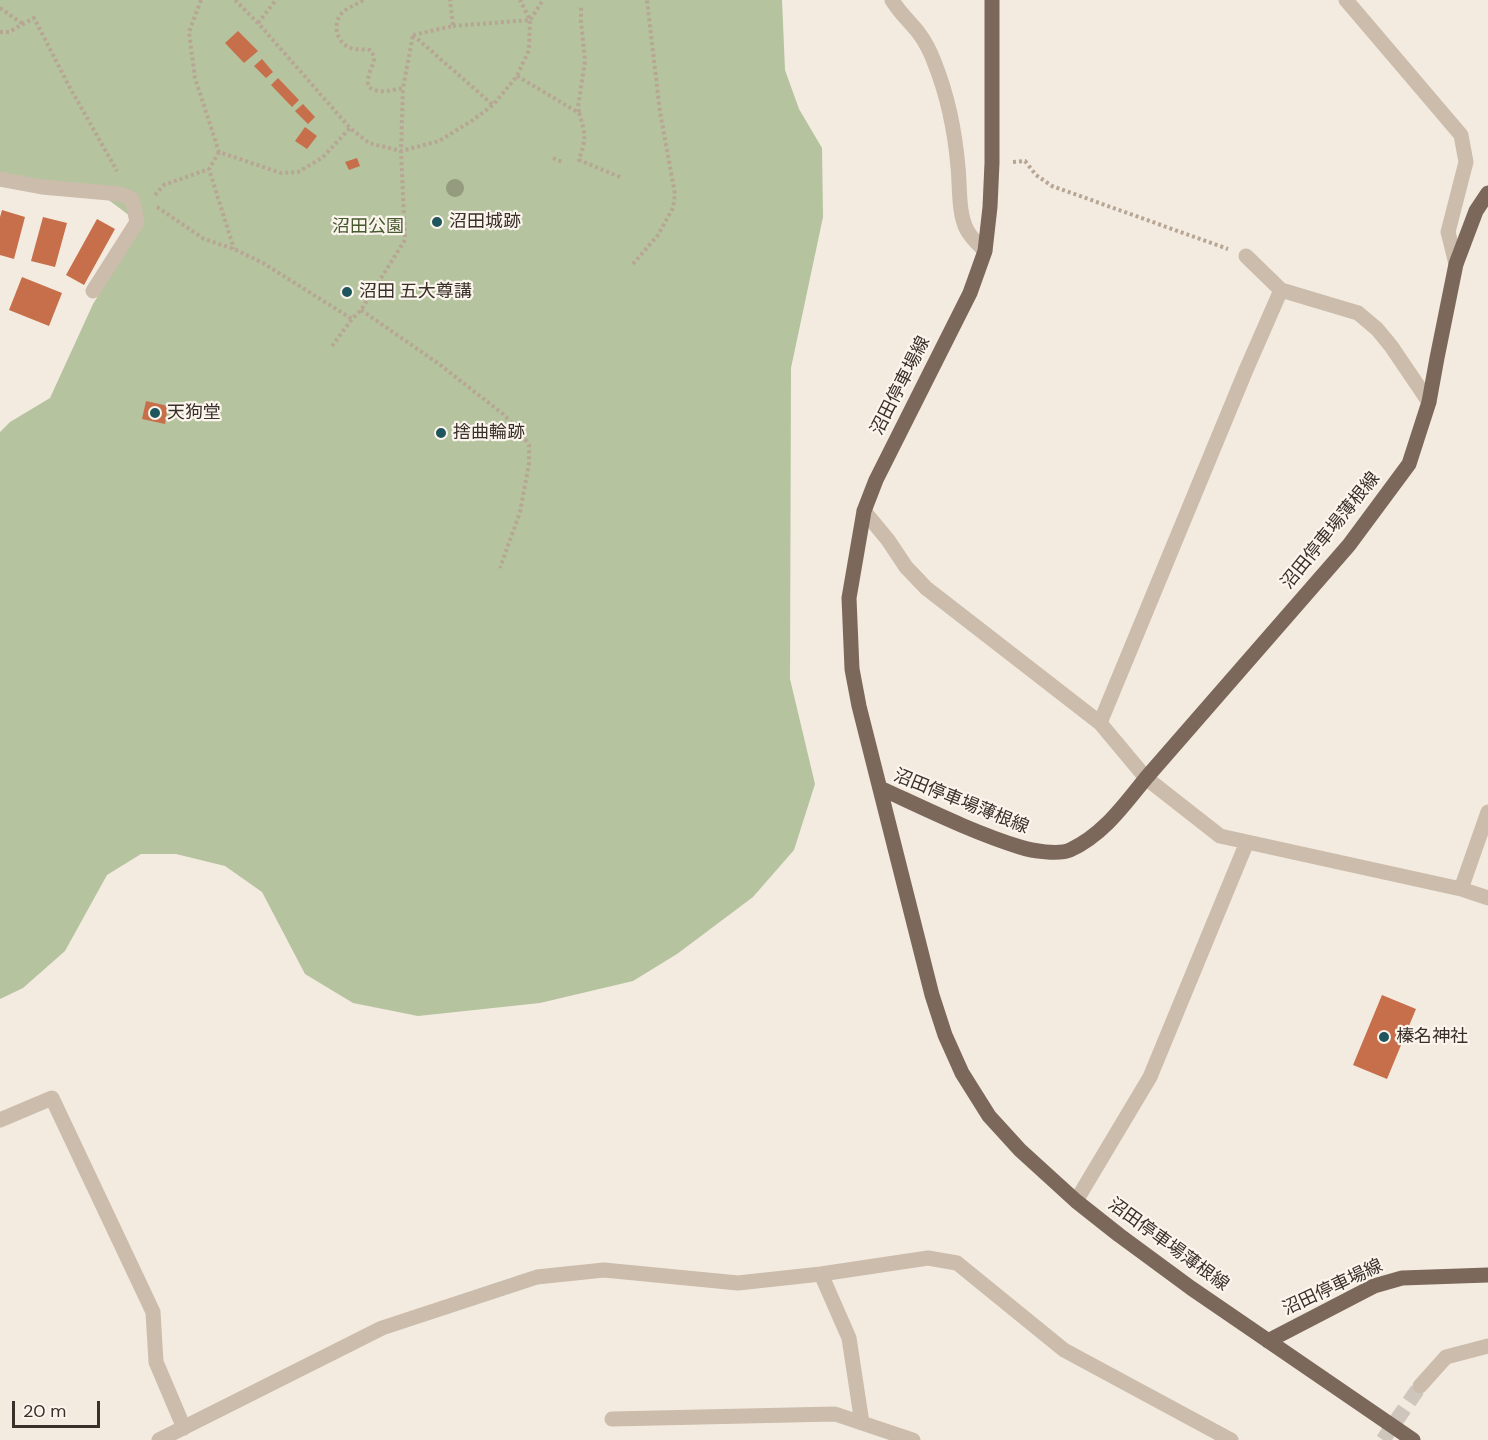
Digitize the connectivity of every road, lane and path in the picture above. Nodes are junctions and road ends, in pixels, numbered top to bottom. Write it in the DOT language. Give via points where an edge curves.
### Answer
graph roads {
  1 [pos="201,0"];
  2 [pos="235,0"];
  3 [pos="276,0"];
  4 [pos="363,0"];
  5 [pos="450,0"];
  6 [pos="520,0"];
  7 [pos="543,0"];
  8 [pos="647,0"];
  9 [pos="892,0"];
  10 [pos="992,0"];
  11 [pos="1346,0"];
  12 [pos="581,7"];
  13 [pos="0,8"];
  14 [pos="530,20"];
  15 [pos="258,23"];
  16 [pos="23,24"];
  17 [pos="453,26"];
  18 [pos="0,32"];
  19 [pos="413,35"];
  20 [pos="518,76"];
  21 [pos="404,88"];
  22 [pos="493,105"];
  23 [pos="579,113"];
  24 [pos="350,128"];
  25 [pos="401,150"];
  26 [pos="219,152"];
  27 [pos="553,158"];
  28 [pos="562,162"];
  29 [pos="992,163"];
  30 [pos="210,169"];
  31 [pos="620,177"];
  32 [pos="0,178"];
  33 [pos="1488,193"];
  34 [pos="132,199"];
  35 [pos="234,249"];
  36 [pos="985,251"];
  37 [pos="1246,256"];
  38 [pos="633,264"];
  39 [pos="1456,264"];
  40 [pos="1281,290"];
  41 [pos="93,291"];
  42 [pos="361,309"];
  43 [pos="352,319"];
  44 [pos="332,346"];
  45 [pos="1429,402"];
  46 [pos="864,511"];
  47 [pos="500,568"];
  48 [pos="1100,723"];
  49 [pos="1146,778"];
  50 [pos="880,788"];
  51 [pos="1488,812"];
  52 [pos="1247,842"];
  53 [pos="1461,889"];
  54 [pos="1488,898"];
  55 [pos="0,1120"];
  56 [pos="1076,1201"];
  57 [pos="821,1274"];
  58 [pos="1488,1275"];
  59 [pos="1268,1341"];
  60 [pos="1488,1346"];
  61 [pos="1420,1386"];
  62 [pos="612,1419"];
  63 [pos="862,1423"];
  64 [pos="184,1428"];
  65 [pos="159,1440"];
  66 [pos="913,1440"];
  67 [pos="1231,1440"];
  68 [pos="1413,1440"];
  1 -- 26 [label="path" via="189,32 195,78"];
  2 -- 15 [label="path"];
  3 -- 15 [label="path"];
  4 -- 21 [label="path" via="345,10 336,21 336,32 345,45 372,53 368,79 372,89"];
  5 -- 17 [label="path"];
  6 -- 14 [label="path"];
  7 -- 14 [label="path"];
  8 -- 38 [label="path" via="660,112 675,194 673,208 658,235"];
  9 -- 36 [label="street" via="917,31 935,64 953,128 966,230"];
  10 -- 29 [label="main road, 沼田停車場線"];
  11 -- 39 [label="street" via="1461,135 1466,162 1448,232"];
  12 -- 23 [label="path" via="585,61"];
  13 -- 16 [label="path"];
  14 -- 17 [label="path"];
  14 -- 20 [label="path" via="529,50"];
  15 -- 24 [label="path"];
  16 -- 18 [label="path"];
  16 -- 34 [label="path" via="34,18"];
  17 -- 19 [label="path"];
  19 -- 21 [label="path"];
  19 -- 22 [label="path"];
  20 -- 22 [label="path"];
  20 -- 23 [label="path"];
  21 -- 25 [label="path"];
  22 -- 25 [label="path" via="439,141"];
  23 -- 31 [label="path" via="586,141 579,160"];
  24 -- 25 [label="path" via="369,143"];
  24 -- 26 [label="path" via="322,158 298,172 282,173"];
  25 -- 42 [label="path" via="405,240"];
  26 -- 30 [label="path"];
  27 -- 28 [label="path"];
  29 -- 36 [label="main road, 沼田停車場線"];
  29 -- 37 [label="path" via="1025,161 1052,186"];
  30 -- 35 [label="path"];
  30 -- 35 [label="path" via="164,185 149,201 204,239"];
  32 -- 34 [label="street" via="42,187 120,194"];
  33 -- 39 [label="main road, 沼田停車場薄根線" via="1476,210"];
  34 -- 41 [label="street" via="137,222"];
  35 -- 43 [label="path"];
  36 -- 46 [label="main road, 沼田停車場線" via="970,293"];
  37 -- 40 [label="street"];
  39 -- 45 [label="main road, 沼田停車場薄根線"];
  40 -- 45 [label="street" via="1358,313 1391,346"];
  40 -- 48 [label="street"];
  42 -- 43 [label="path"];
  42 -- 47 [label="path" via="503,414 528,445 529,464 520,512"];
  43 -- 44 [label="path"];
  45 -- 49 [label="main road, 沼田停車場薄根線" via="1408,464 1349,545"];
  46 -- 48 [label="street" via="926,588"];
  46 -- 50 [label="main road, 沼田停車場線" via="849,598 852,669"];
  48 -- 49 [label="street"];
  49 -- 50 [label="main road, 沼田停車場薄根線" via="1115,816 1068,852 1022,848"];
  49 -- 52 [label="street" via="1220,836"];
  50 -- 56 [label="main road, 沼田停車場薄根線" via="932,995 958,1064 989,1116"];
  51 -- 53 [label="street"];
  52 -- 53 [label="street"];
  52 -- 56 [label="street" via="1150,1077"];
  53 -- 54 [label="street"];
  55 -- 64 [label="street" via="52,1098 153,1312 156,1362"];
  56 -- 59 [label="main road, 沼田停車場薄根線"];
  57 -- 63 [label="street" via="849,1338"];
  57 -- 64 [label="street" via="738,1283 604,1270 537,1277 382,1328"];
  57 -- 67 [label="street" via="928,1258 957,1263 1064,1350"];
  58 -- 59 [label="main road, 沼田停車場線" via="1402,1278 1374,1286"];
  59 -- 68 [label="main road, 沼田停車場薄根線"];
  60 -- 61 [label="street" via="1446,1357"];
  62 -- 63 [label="street" via="835,1414"];
  63 -- 66 [label="street"];
  64 -- 65 [label="street"];
}
